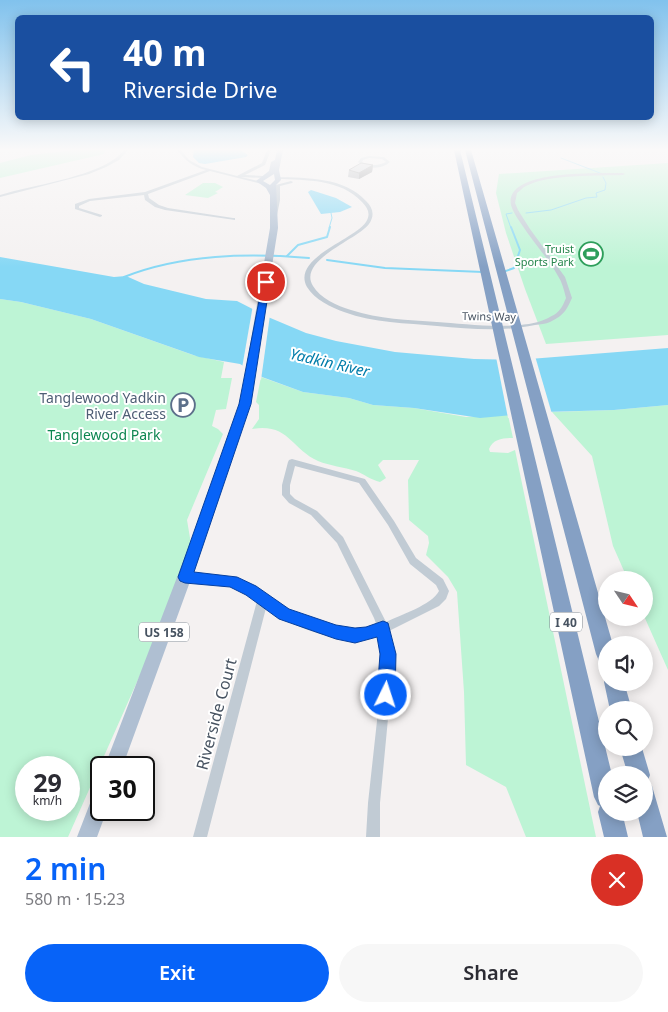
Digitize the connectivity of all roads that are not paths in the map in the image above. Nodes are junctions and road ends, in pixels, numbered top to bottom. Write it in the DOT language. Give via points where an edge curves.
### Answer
graph roads {
  1 [pos="25,189"];
  2 [pos="157,189"];
  3 [pos="270,189"];
  4 [pos="274,189"];
  5 [pos="278,189"];
  6 [pos="344,189"];
  7 [pos="466,189"];
  8 [pos="478,189"];
  9 [pos="519,189"];
  10 [pos="348,190"];
  11 [pos="146,193"];
  12 [pos="273,195"];
  13 [pos="0,196"];
  14 [pos="0,200"];
  15 [pos="100,216"];
  16 [pos="233,219"];
  17 [pos="274,224"];
  18 [pos="185,577"];
  19 [pos="263,599"];
  20 [pos="383,628"];
  21 [pos="601,636"];
  22 [pos="118,756"];
  23 [pos="599,766"];
  24 [pos="93,821"];
  25 [pos="612,821"];
  26 [pos="651,821"];
  27 [pos="87,837"];
  28 [pos="200,837"];
  29 [pos="373,837"];
  30 [pos="616,837"];
  31 [pos="655,837"];
  1 -- 13 [label="street"];
  2 -- 11 [label="street"];
  3 -- 12 [label="main road"];
  4 -- 12 [label="main road, US 158"];
  5 -- 17 [label="street, Twins Way"];
  6 -- 10 [label="street, Twins Way"];
  7 -- 23 [label="highway, I 40"];
  8 -- 21 [label="highway, I 40"];
  9 -- 10 [label="street, Twins Way" via="513,196 516,210 562,277 570,296 563,311 550,319 516,328 367,316 336,307 321,298 308,281 311,264 360,230 370,218 370,208 363,199"];
  11 -- 15 [label="street" via="89,200 77,205 77,210"];
  11 -- 16 [label="street" via="147,199 157,206"];
  12 -- 17 [label="main road, US 158"];
  13 -- 14 [label="street" via="4,198"];
  17 -- 18 [label="main road, US 158" via="245,404"];
  18 -- 19 [label="street" via="232,581"];
  18 -- 22 [label="main road, US 158"];
  19 -- 20 [label="street" via="295,619 336,632 355,636"];
  19 -- 28 [label="street, Riverside Court"];
  20 -- 20 [label="street" via="340,540 314,513 286,495 292,462 362,481 413,561 440,582 444,591 438,602"];
  20 -- 29 [label="street" via="388,666"];
  24 -- 27 [label="main road"];
  25 -- 30 [label="highway"];
  26 -- 31 [label="highway"];
}
